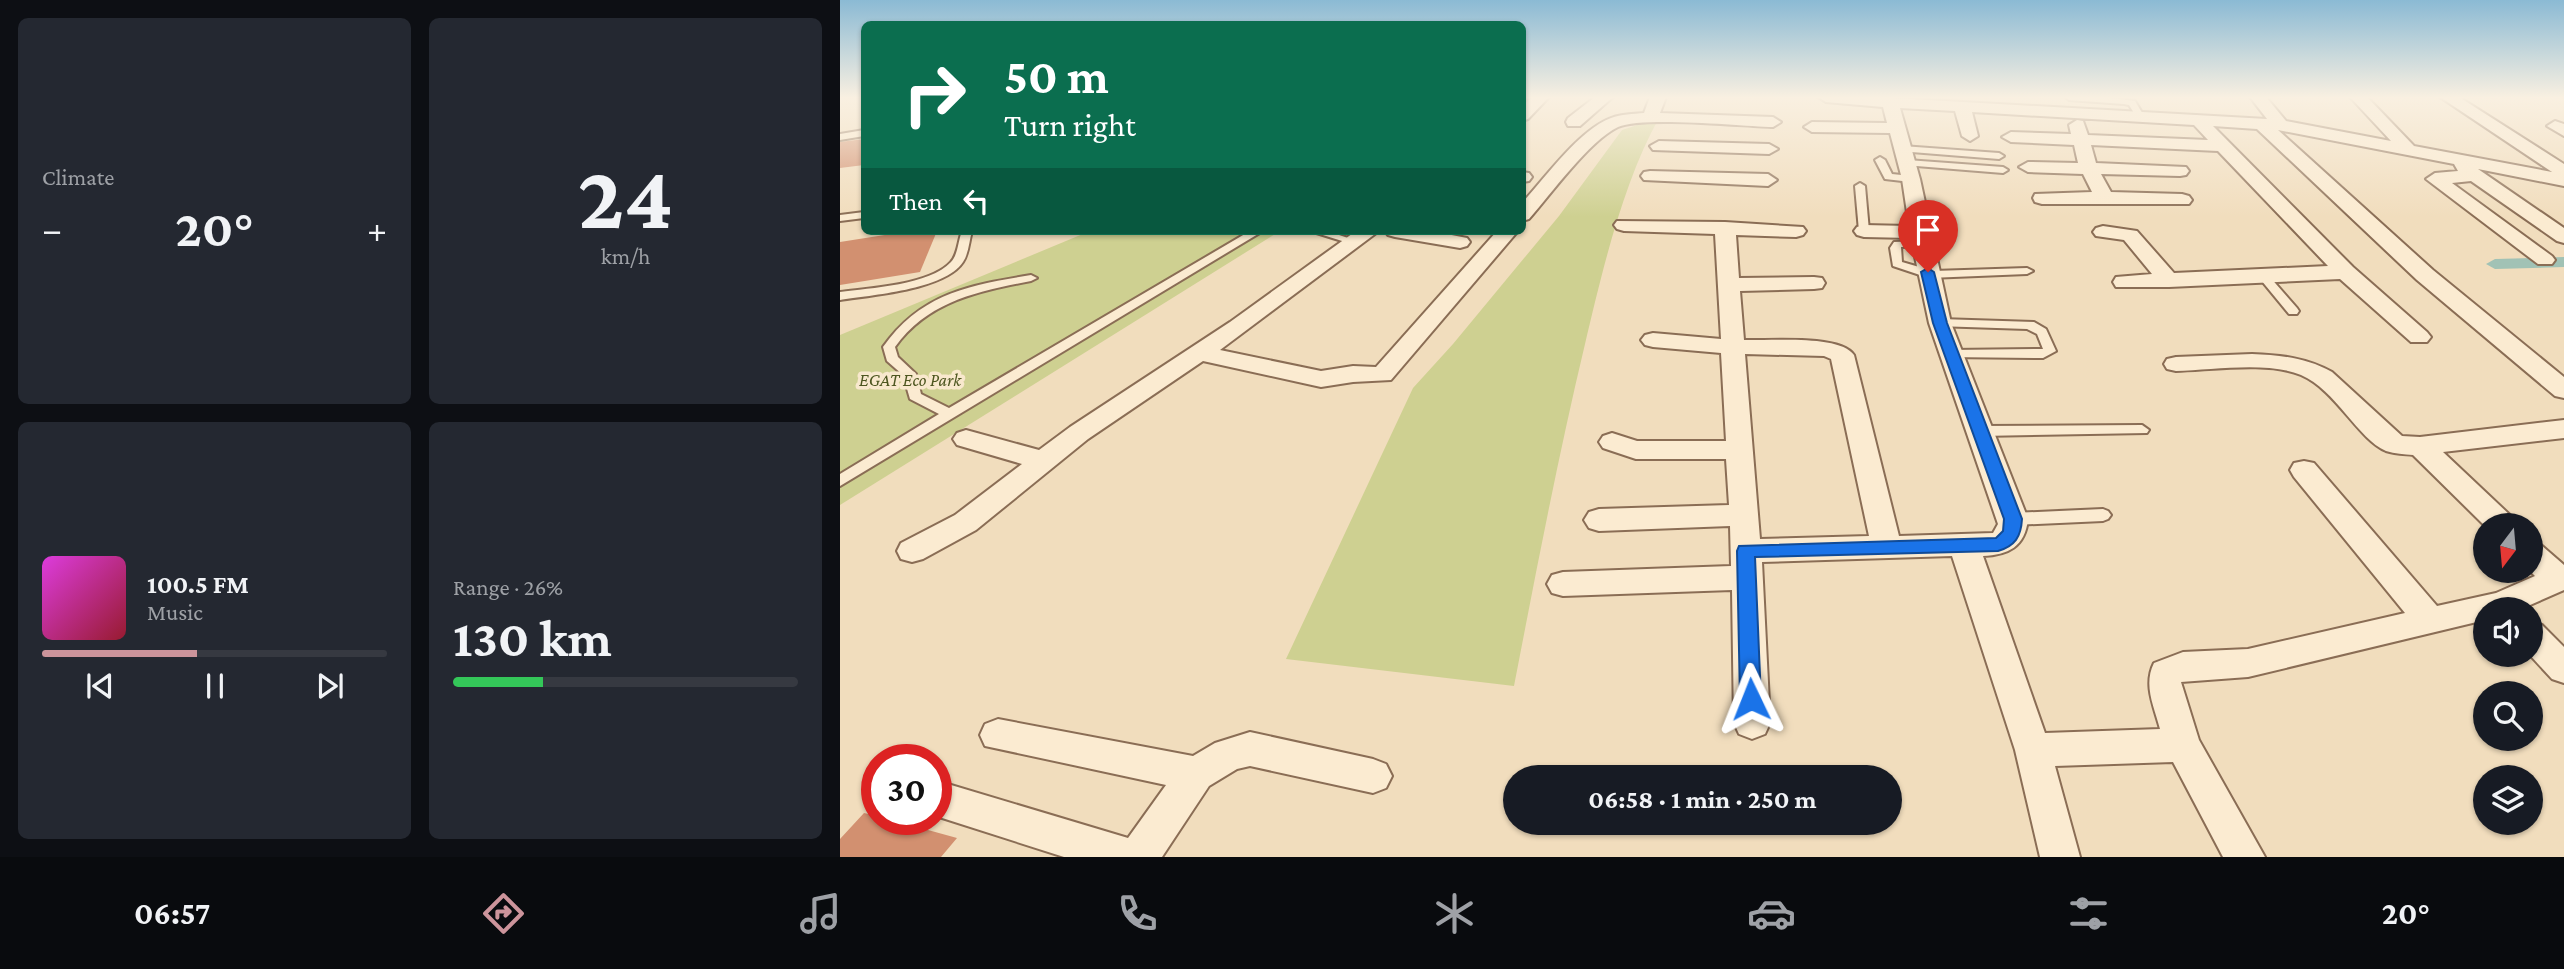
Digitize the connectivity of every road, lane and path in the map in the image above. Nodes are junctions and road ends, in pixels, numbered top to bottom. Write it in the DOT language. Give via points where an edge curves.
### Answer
graph roads {
  1 [pos="1597,137"];
  2 [pos="1770,137"];
  3 [pos="1845,137"];
  4 [pos="1899,137"];
  5 [pos="2011,137"];
  6 [pos="2080,137"];
  7 [pos="2218,137"];
  8 [pos="2284,137"];
  9 [pos="2342,137"];
  10 [pos="2396,137"];
  11 [pos="2510,137"];
  12 [pos="2081,140"];
  13 [pos="1659,146"];
  14 [pos="2226,146"];
  15 [pos="1769,149"];
  16 [pos="2407,149"];
  17 [pos="1904,155"];
  18 [pos="1999,156"];
  19 [pos="2450,158"];
  20 [pos="1880,160"];
  21 [pos="2028,167"];
  22 [pos="2090,169"];
  23 [pos="2003,170"];
  24 [pos="2180,172"];
  25 [pos="2564,172"];
  26 [pos="2476,175"];
  27 [pos="1650,176"];
  28 [pos="2564,180"];
  29 [pos="1860,186"];
  30 [pos="2042,198"];
  31 [pos="2105,198"];
  32 [pos="2182,200"];
  33 [pos="1526,211"];
  34 [pos="861,215"];
  35 [pos="840,218"];
  36 [pos="1624,225"];
  37 [pos="1725,228"];
  38 [pos="1796,231"];
  39 [pos="1864,231"];
  40 [pos="2103,232"];
  41 [pos="966,235"];
  42 [pos="1251,235"];
  43 [pos="1419,235"];
  44 [pos="1504,235"];
  45 [pos="1362,236"];
  46 [pos="2564,237"];
  47 [pos="1921,238"];
  48 [pos="1460,242"];
  49 [pos="2545,260"];
  50 [pos="2027,271"];
  51 [pos="2345,272"];
  52 [pos="1928,273"];
  53 [pos="1031,278"];
  54 [pos="2264,278"];
  55 [pos="2169,281"];
  56 [pos="2124,282"];
  57 [pos="1814,283"];
  58 [pos="1728,285"];
  59 [pos="840,296"];
  60 [pos="2293,311"];
  61 [pos="1940,323"];
  62 [pos="2418,337"];
  63 [pos="1653,340"];
  64 [pos="1732,347"];
  65 [pos="1200,353"];
  66 [pos="1951,354"];
  67 [pos="2176,363"];
  68 [pos="2564,390"];
  69 [pos="950,414"];
  70 [pos="2564,429"];
  71 [pos="2142,430"];
  72 [pos="1980,431"];
  73 [pos="967,439"];
  74 [pos="1612,442"];
  75 [pos="2420,446"];
  76 [pos="1738,450"];
  77 [pos="1044,461"];
  78 [pos="2304,470"];
  79 [pos="840,481"];
  80 [pos="2490,513"];
  81 [pos="1743,515"];
  82 [pos="2103,515"];
  83 [pos="2013,519"];
  84 [pos="1599,520"];
  85 [pos="1965,545"];
  86 [pos="1887,548"];
  87 [pos="912,551"];
  88 [pos="2543,563"];
  89 [pos="1746,564"];
  90 [pos="2561,578"];
  91 [pos="1563,584"];
  92 [pos="2522,597"];
  93 [pos="2473,612"];
  94 [pos="2430,620"];
  95 [pos="2543,647"];
  96 [pos="2564,669"];
  97 [pos="1752,723"];
  98 [pos="998,734"];
  99 [pos="2183,745"];
  100 [pos="2033,750"];
  101 [pos="1196,774"];
  102 [pos="1373,776"];
  103 [pos="952,802"];
  104 [pos="1146,840"];
  105 [pos="2060,857"];
  106 [pos="2245,857"];
  1 -- 33 [label="street" via="1564,166"];
  2 -- 15 [label="street"];
  3 -- 17 [label="street"];
  4 -- 17 [label="street"];
  5 -- 12 [label="street"];
  6 -- 12 [label="street"];
  7 -- 14 [label="street"];
  8 -- 68 [label="street" via="2434,283"];
  9 -- 16 [label="street"];
  10 -- 16 [label="street"];
  11 -- 25 [label="street"];
  12 -- 14 [label="street"];
  12 -- 22 [label="street"];
  13 -- 15 [label="street"];
  14 -- 51 [label="street"];
  15 -- 27 [label="street" via="1769,189"];
  16 -- 19 [label="street"];
  17 -- 18 [label="lane"];
  17 -- 20 [label="lane" via="1888,177"];
  17 -- 23 [label="lane"];
  17 -- 47 [label="street"];
  19 -- 26 [label="street"];
  19 -- 28 [label="street"];
  21 -- 22 [label="street"];
  22 -- 24 [label="street"];
  22 -- 31 [label="street"];
  26 -- 46 [label="street"];
  26 -- 49 [label="street" via="2435,179"];
  29 -- 39 [label="lane"];
  30 -- 31 [label="street"];
  31 -- 32 [label="street"];
  34 -- 35 [label="lane"];
  36 -- 37 [label="street"];
  37 -- 38 [label="street"];
  37 -- 58 [label="street"];
  39 -- 47 [label="street"];
  40 -- 55 [label="street" via="2130,235"];
  41 -- 59 [label="lane" via="959,260 949,270 914,283"];
  42 -- 69 [label="lane"];
  43 -- 48 [label="street"];
  44 -- 65 [label="street" via="1382,374 1321,379"];
  45 -- 65 [label="street"];
  47 -- 52 [label="street"];
  50 -- 52 [label="lane"];
  51 -- 54 [label="street"];
  51 -- 62 [label="street"];
  52 -- 61 [label="street"];
  53 -- 69 [label="lane" via="944,299 904,326 889,347 892,358 909,374 915,396"];
  54 -- 55 [label="street"];
  54 -- 60 [label="lane"];
  55 -- 56 [label="street"];
  57 -- 58 [label="street"];
  58 -- 64 [label="street"];
  61 -- 66 [label="street"];
  61 -- 66 [label="lane" via="2030,325 2042,332 2050,351"];
  63 -- 64 [label="street"];
  64 -- 76 [label="street"];
  64 -- 86 [label="street" via="1827,349 1842,355"];
  65 -- 77 [label="street"];
  66 -- 72 [label="street"];
  67 -- 75 [label="street" via="2273,362 2310,370 2323,376 2389,441"];
  69 -- 79 [label="lane"];
  70 -- 75 [label="street"];
  71 -- 72 [label="lane"];
  72 -- 83 [label="street"];
  73 -- 77 [label="street"];
  74 -- 76 [label="street" via="1636,450"];
  75 -- 80 [label="street"];
  76 -- 81 [label="street"];
  77 -- 87 [label="street" via="972,520"];
  78 -- 94 [label="street"];
  81 -- 84 [label="street"];
  81 -- 89 [label="street"];
  82 -- 83 [label="lane"];
  83 -- 85 [label="street" via="2006,541"];
  85 -- 86 [label="street"];
  85 -- 100 [label="street"];
  86 -- 89 [label="street"];
  88 -- 90 [label="street"];
  89 -- 91 [label="street"];
  89 -- 97 [label="street"];
  90 -- 92 [label="street"];
  93 -- 94 [label="street"];
  94 -- 99 [label="street" via="2248,663 2172,668 2164,682"];
  95 -- 96 [label="street"];
  98 -- 101 [label="street"];
  99 -- 100 [label="street"];
  99 -- 106 [label="street"];
  100 -- 105 [label="street"];
  101 -- 102 [label="street" via="1228,755 1250,749"];
  101 -- 104 [label="street"];
  103 -- 104 [label="street"];
}
